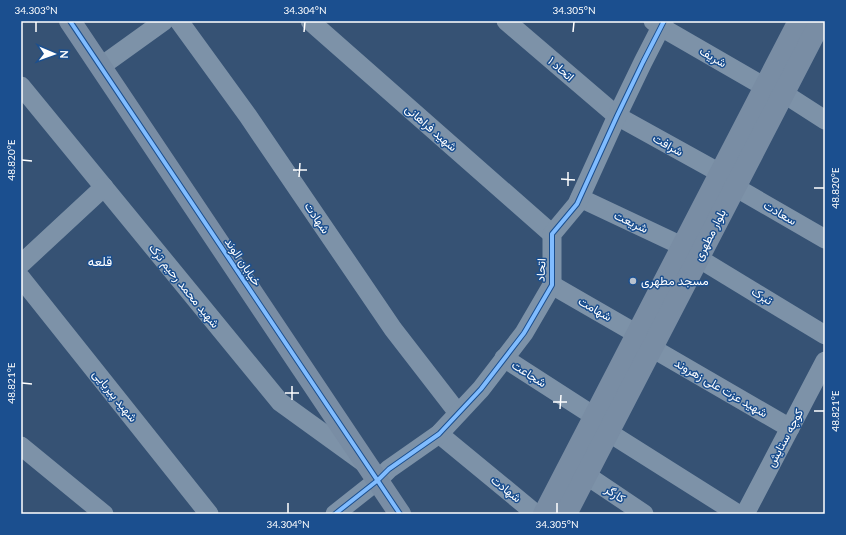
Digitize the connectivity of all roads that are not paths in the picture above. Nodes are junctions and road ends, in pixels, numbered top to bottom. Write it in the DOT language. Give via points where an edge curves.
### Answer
graph roads {
  1 [pos="70,21"];
  2 [pos="164,21"];
  3 [pos="179,21"];
  4 [pos="310,21"];
  5 [pos="506,21"];
  6 [pos="799,21"];
  7 [pos="821,21"];
  8 [pos="659,23"];
  9 [pos="100,67"];
  10 [pos="21,86"];
  11 [pos="774,90"];
  12 [pos="617,116"];
  13 [pos="825,120"];
  14 [pos="727,180"];
  15 [pos="104,187"];
  16 [pos="580,198"];
  17 [pos="552,234"];
  18 [pos="825,239"];
  19 [pos="690,252"];
  20 [pos="21,264"];
  21 [pos="21,278"];
  22 [pos="552,284"];
  23 [pos="825,335"];
  24 [pos="644,341"];
  25 [pos="504,358"];
  26 [pos="825,361"];
  27 [pos="458,413"];
  28 [pos="601,424"];
  29 [pos="790,428"];
  30 [pos="439,434"];
  31 [pos="21,446"];
  32 [pos="372,473"];
  33 [pos="586,475"];
  34 [pos="104,514"];
  35 [pos="209,514"];
  36 [pos="335,514"];
  37 [pos="400,514"];
  38 [pos="536,514"];
  39 [pos="544,514"];
  40 [pos="566,514"];
  41 [pos="644,514"];
  42 [pos="738,514"];
  43 [pos="745,514"];
  1 -- 9 [label="main road, خیابان الوند"];
  2 -- 9 [label="street"];
  3 -- 27 [label="street, شهادت" via="248,116 392,329"];
  4 -- 17 [label="street, شهید فراهانی"];
  5 -- 12 [label="street, اتحاد ۱"];
  6 -- 11 [label="main road, بلوار مطهری"];
  7 -- 11 [label="main road, بلوار مطهری"];
  8 -- 11 [label="street, شریف"];
  8 -- 12 [label="street"];
  9 -- 32 [label="main road, خیابان الوند"];
  10 -- 15 [label="street, شهید محمد رحیم ترک"];
  11 -- 13 [label="street, شریف"];
  11 -- 14 [label="main road, بلوار مطهری"];
  12 -- 14 [label="street, شرافت"];
  12 -- 16 [label="street"];
  14 -- 18 [label="street, سعادت"];
  14 -- 19 [label="main road, بلوار مطهری"];
  15 -- 20 [label="street"];
  15 -- 32 [label="street, شهید محمد رحیم ترک" via="280,402"];
  16 -- 17 [label="street"];
  16 -- 19 [label="street, شریعت"];
  17 -- 22 [label="street, اتحاد"];
  19 -- 23 [label="street, تبرک"];
  19 -- 24 [label="main road, بلوار مطهری"];
  21 -- 35 [label="street, شهید پیریایی"];
  22 -- 24 [label="street, شهامت"];
  22 -- 25 [label="street, اتحاد" via="524,333"];
  24 -- 28 [label="main road, بلوار مطهری"];
  24 -- 29 [label="street, شهید عزت علی زهروند"];
  25 -- 27 [label="street, اتحاد" via="481,389"];
  25 -- 28 [label="street, شجاعت"];
  26 -- 29 [label="street, کوچه ستایش"];
  27 -- 30 [label="street, اتحاد"];
  28 -- 33 [label="main road, بلوار مطهری"];
  28 -- 39 [label="main road, بلوار مطهری"];
  28 -- 42 [label="street, شجاعت"];
  29 -- 43 [label="street, کوچه ستایش"];
  30 -- 32 [label="street, اتحاد" via="389,468"];
  30 -- 38 [label="street, شهادت"];
  31 -- 34 [label="street"];
  32 -- 36 [label="street, اتحاد"];
  32 -- 37 [label="main road, خیابان الوند"];
  33 -- 40 [label="main road, بلوار مطهری"];
  33 -- 41 [label="street, کارگر"];
}
